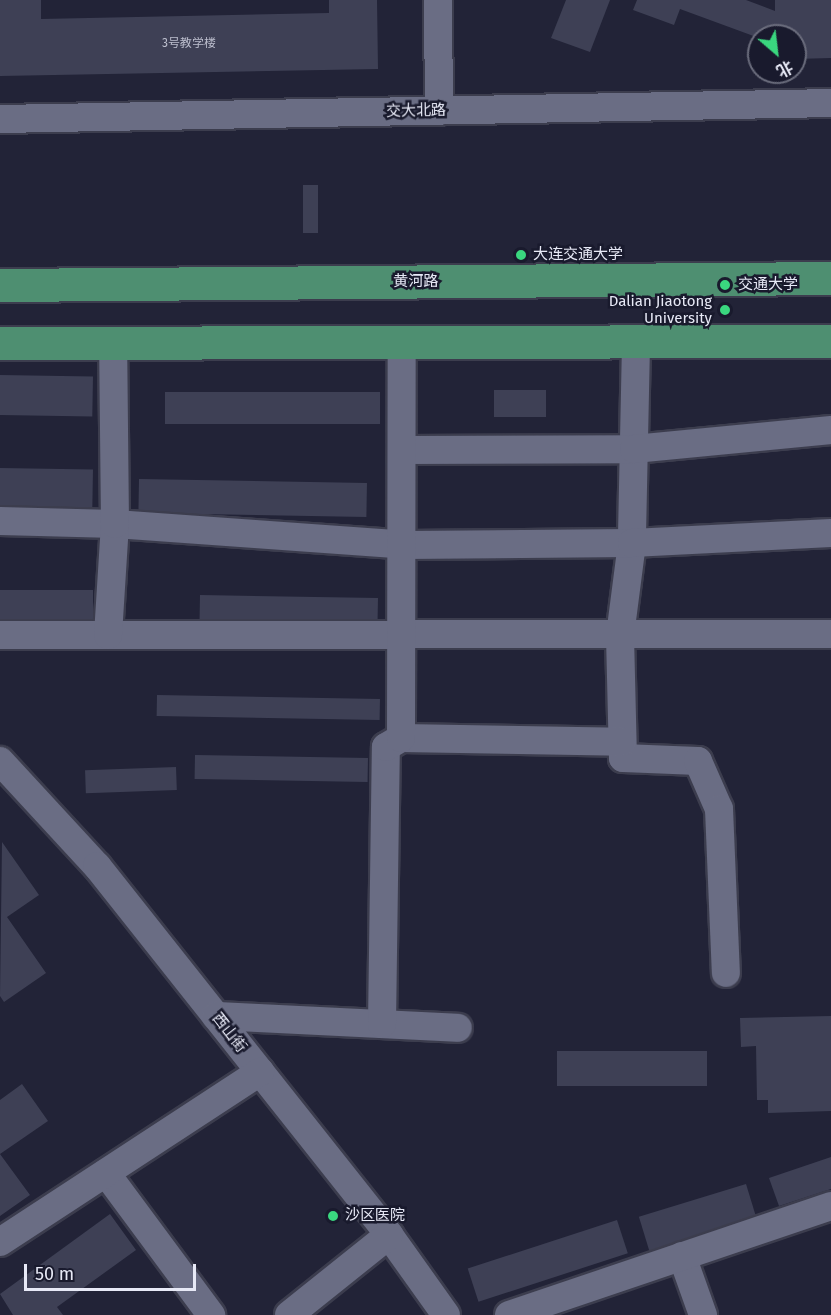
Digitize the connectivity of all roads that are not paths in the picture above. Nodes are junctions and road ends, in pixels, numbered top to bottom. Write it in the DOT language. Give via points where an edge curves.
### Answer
graph roads {
  1 [pos="438,0"];
  2 [pos="831,103"];
  3 [pos="439,111"];
  4 [pos="0,119"];
  5 [pos="831,278"];
  6 [pos="0,285"];
  7 [pos="831,341"];
  8 [pos="0,343"];
  9 [pos="113,344"];
  10 [pos="402,344"];
  11 [pos="636,344"];
  12 [pos="831,430"];
  13 [pos="634,449"];
  14 [pos="403,450"];
  15 [pos="0,521"];
  16 [pos="115,524"];
  17 [pos="831,532"];
  18 [pos="632,543"];
  19 [pos="405,545"];
  20 [pos="831,634"];
  21 [pos="0,635"];
  22 [pos="108,635"];
  23 [pos="620,636"];
  24 [pos="398,637"];
  25 [pos="401,738"];
  26 [pos="622,742"];
  27 [pos="5,774"];
  28 [pos="726,973"];
  29 [pos="216,1016"];
  30 [pos="382,1024"];
  31 [pos="458,1028"];
  32 [pos="260,1072"];
  33 [pos="106,1173"];
  34 [pos="831,1206"];
  35 [pos="389,1235"];
  36 [pos="0,1242"];
  37 [pos="682,1256"];
  38 [pos="211,1315"];
  39 [pos="289,1315"];
  40 [pos="446,1315"];
  41 [pos="509,1315"];
  42 [pos="703,1315"];
  1 -- 3 [label="street"];
  2 -- 3 [label="street, 交大北路"];
  3 -- 4 [label="street, 交大北路"];
  5 -- 6 [label="main road, 黄河路"];
  7 -- 11 [label="main road"];
  8 -- 9 [label="main road"];
  9 -- 10 [label="main road"];
  9 -- 16 [label="street"];
  10 -- 11 [label="main road"];
  10 -- 14 [label="street"];
  11 -- 13 [label="street"];
  12 -- 13 [label="street"];
  13 -- 14 [label="street"];
  13 -- 18 [label="street"];
  14 -- 19 [label="street"];
  15 -- 16 [label="street"];
  16 -- 19 [label="street"];
  16 -- 22 [label="street"];
  17 -- 18 [label="street"];
  18 -- 19 [label="street"];
  18 -- 23 [label="street"];
  19 -- 24 [label="street"];
  20 -- 23 [label="street"];
  21 -- 22 [label="street"];
  22 -- 24 [label="street"];
  23 -- 24 [label="street"];
  23 -- 26 [label="street"];
  24 -- 25 [label="street"];
  25 -- 26 [label="street"];
  25 -- 30 [label="street" via="386,747"];
  26 -- 28 [label="street" via="623,758 698,762 719,809"];
  27 -- 29 [label="street, 西山街" via="97,866"];
  29 -- 30 [label="street"];
  29 -- 32 [label="street, 西山街"];
  30 -- 31 [label="street"];
  32 -- 33 [label="street"];
  32 -- 35 [label="street, 西山街"];
  33 -- 36 [label="street"];
  33 -- 38 [label="street"];
  34 -- 37 [label="street"];
  35 -- 39 [label="street"];
  35 -- 40 [label="street, 西山街"];
  37 -- 41 [label="street"];
  37 -- 42 [label="street"];
}
